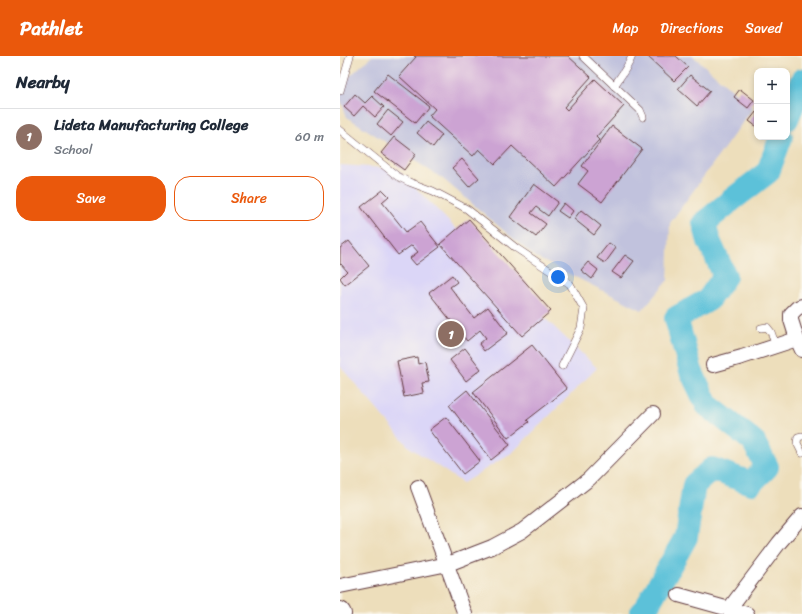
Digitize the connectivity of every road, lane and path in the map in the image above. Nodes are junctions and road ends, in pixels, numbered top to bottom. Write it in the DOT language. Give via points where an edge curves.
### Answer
graph roads {
  1 [pos="350,56"];
  2 [pos="582,56"];
  3 [pos="632,56"];
  4 [pos="614,86"];
  5 [pos="340,90"];
  6 [pos="643,117"];
  7 [pos="340,130"];
  8 [pos="802,306"];
  9 [pos="761,328"];
  10 [pos="799,344"];
  11 [pos="776,346"];
  12 [pos="713,365"];
  13 [pos="562,366"];
  14 [pos="652,414"];
  15 [pos="802,436"];
  16 [pos="802,454"];
  17 [pos="418,487"];
  18 [pos="802,516"];
  19 [pos="448,564"];
  20 [pos="340,586"];
  21 [pos="679,595"];
  22 [pos="730,609"];
  23 [pos="465,614"];
  24 [pos="747,614"];
  1 -- 5 [label="lane"];
  2 -- 4 [label="lane"];
  3 -- 4 [label="lane"];
  4 -- 6 [label="lane" via="640,110"];
  7 -- 13 [label="lane" via="397,176 467,209 516,248 570,284 584,309 581,328"];
  8 -- 10 [label="street" via="791,314"];
  9 -- 11 [label="lane" via="766,327 769,330"];
  10 -- 11 [label="street"];
  11 -- 12 [label="street"];
  14 -- 19 [label="street" via="589,479 537,520 492,547"];
  15 -- 16 [label="lane" via="798,437 797,443"];
  17 -- 19 [label="street"];
  18 -- 22 [label="street"];
  19 -- 20 [label="street"];
  19 -- 23 [label="street"];
  21 -- 22 [label="street"];
  22 -- 24 [label="street"];
}
